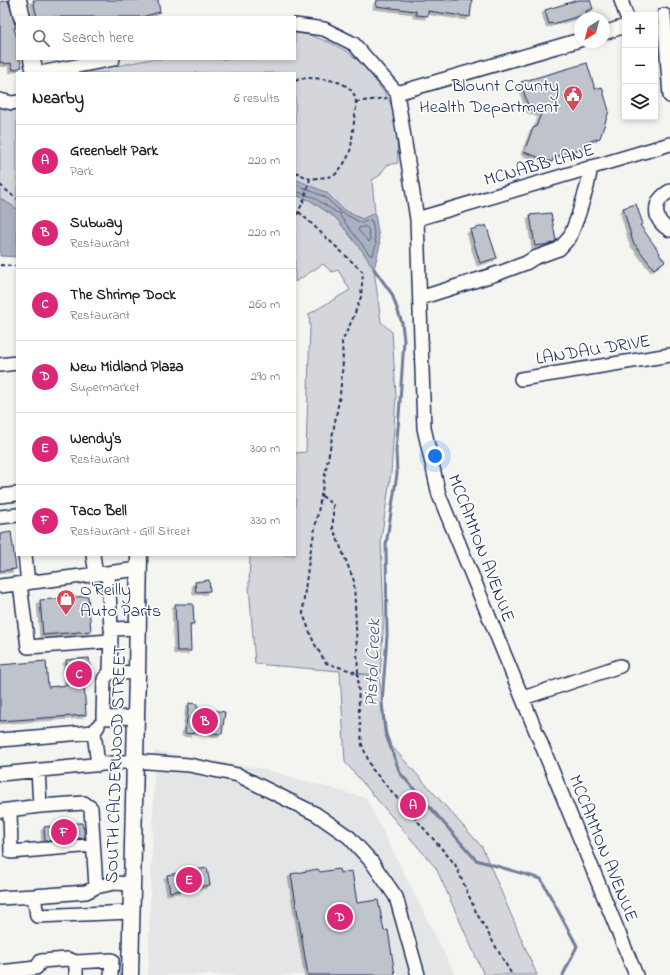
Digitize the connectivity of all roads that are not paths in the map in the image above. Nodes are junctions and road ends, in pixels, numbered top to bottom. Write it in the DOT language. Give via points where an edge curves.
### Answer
graph roads {
  1 [pos="18,0"];
  2 [pos="621,0"];
  3 [pos="625,12"];
  4 [pos="663,15"];
  5 [pos="22,16"];
  6 [pos="296,25"];
  7 [pos="622,27"];
  8 [pos="610,30"];
  9 [pos="574,42"];
  10 [pos="32,60"];
  11 [pos="108,60"];
  12 [pos="35,72"];
  13 [pos="45,72"];
  14 [pos="397,93"];
  15 [pos="670,96"];
  16 [pos="0,100"];
  17 [pos="16,102"];
  18 [pos="670,144"];
  19 [pos="592,168"];
  20 [pos="670,191"];
  21 [pos="417,219"];
  22 [pos="670,230"];
  23 [pos="420,298"];
  24 [pos="670,355"];
  25 [pos="16,363"];
  26 [pos="0,365"];
  27 [pos="521,379"];
  28 [pos="16,494"];
  29 [pos="0,496"];
  30 [pos="16,514"];
  31 [pos="0,517"];
  32 [pos="25,556"];
  33 [pos="93,556"];
  34 [pos="139,562"];
  35 [pos="102,574"];
  36 [pos="24,583"];
  37 [pos="0,586"];
  38 [pos="138,628"];
  39 [pos="111,635"];
  40 [pos="620,666"];
  41 [pos="110,672"];
  42 [pos="137,673"];
  43 [pos="523,698"];
  44 [pos="136,717"];
  45 [pos="103,718"];
  46 [pos="94,732"];
  47 [pos="0,740"];
  48 [pos="134,761"];
  49 [pos="98,764"];
  50 [pos="38,770"];
  51 [pos="0,774"];
  52 [pos="40,806"];
  53 [pos="5,811"];
  54 [pos="93,845"];
  55 [pos="132,884"];
  56 [pos="96,887"];
  57 [pos="34,896"];
  58 [pos="0,898"];
  59 [pos="131,912"];
  60 [pos="112,960"];
  61 [pos="76,962"];
  62 [pos="130,968"];
  63 [pos="0,972"];
  64 [pos="76,975"];
  65 [pos="111,975"];
  66 [pos="418,975"];
  67 [pos="636,975"];
  1 -- 5 [label="main road"];
  2 -- 3 [label="street"];
  4 -- 15 [label="street"];
  6 -- 14 [label="street" via="324,28 354,44"];
  7 -- 8 [label="street"];
  9 -- 14 [label="street"];
  10 -- 12 [label="main road"];
  11 -- 13 [label="street"];
  14 -- 21 [label="street, MCCAMMON AVENUE"];
  16 -- 17 [label="street"];
  18 -- 19 [label="street, MCNABB LANE"];
  19 -- 21 [label="street, MCNABB LANE"];
  19 -- 23 [label="street" via="570,237 558,249 520,266"];
  20 -- 22 [label="street" via="659,200 657,214 659,221"];
  21 -- 23 [label="street, MCCAMMON AVENUE"];
  23 -- 43 [label="street, MCCAMMON AVENUE" via="424,428 439,495"];
  24 -- 27 [label="street, LANDAU DRIVE"];
  25 -- 26 [label="street"];
  28 -- 29 [label="street"];
  30 -- 31 [label="street"];
  32 -- 36 [label="street"];
  33 -- 35 [label="street"];
  34 -- 35 [label="street"];
  34 -- 38 [label="main road, SOUTH CALDERWOOD STREET"];
  35 -- 36 [label="street"];
  35 -- 39 [label="street"];
  36 -- 37 [label="street"];
  36 -- 39 [label="street" via="28,647"];
  38 -- 39 [label="street"];
  38 -- 42 [label="main road, SOUTH CALDERWOOD STREET"];
  39 -- 41 [label="street"];
  40 -- 43 [label="street"];
  41 -- 42 [label="street"];
  41 -- 45 [label="street" via="104,679"];
  42 -- 44 [label="main road, SOUTH CALDERWOOD STREET"];
  43 -- 67 [label="street, MCCAMMON AVENUE"];
  44 -- 45 [label="street"];
  44 -- 48 [label="main road, SOUTH CALDERWOOD STREET"];
  45 -- 46 [label="street"];
  46 -- 47 [label="street"];
  46 -- 49 [label="street"];
  48 -- 49 [label="street"];
  48 -- 55 [label="main road, SOUTH CALDERWOOD STREET"];
  48 -- 66 [label="street" via="189,765 238,775 316,814 349,837 371,861 396,897"];
  49 -- 50 [label="street"];
  50 -- 51 [label="street"];
  50 -- 52 [label="street"];
  52 -- 53 [label="street"];
  52 -- 54 [label="street" via="84,803 91,808"];
  53 -- 54 [label="street" via="11,852"];
  54 -- 56 [label="street"];
  55 -- 56 [label="street" via="114,883"];
  55 -- 59 [label="main road, SOUTH CALDERWOOD STREET"];
  56 -- 57 [label="street" via="86,892"];
  57 -- 58 [label="street"];
  57 -- 59 [label="street" via="37,916"];
  59 -- 62 [label="main road, SOUTH CALDERWOOD STREET"];
  60 -- 61 [label="street"];
  60 -- 62 [label="street"];
  60 -- 65 [label="street"];
  61 -- 63 [label="street" via="68,959 41,961 36,968"];
  61 -- 64 [label="street"];
}
